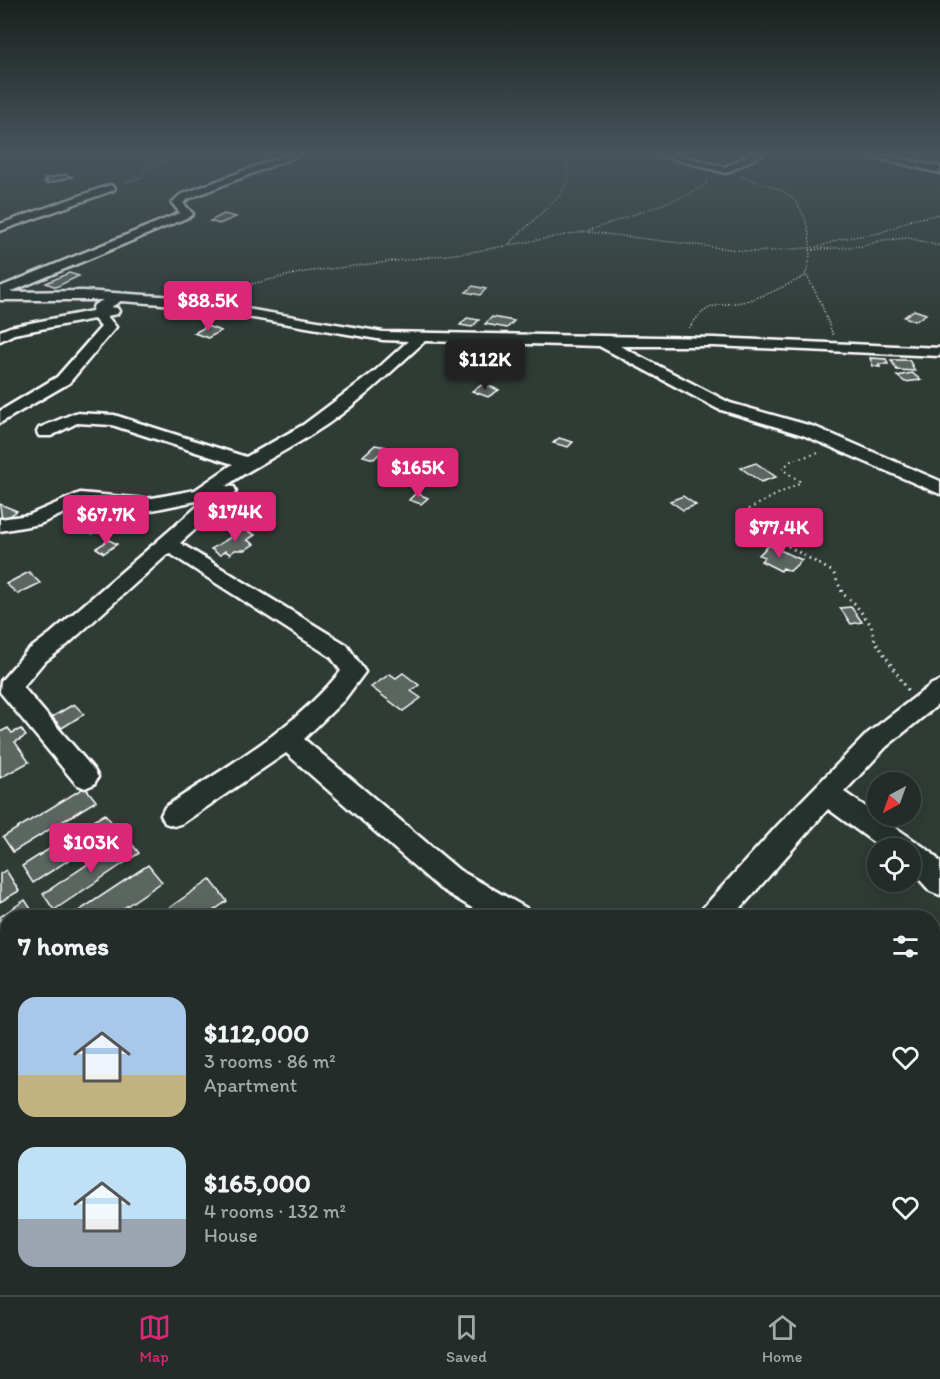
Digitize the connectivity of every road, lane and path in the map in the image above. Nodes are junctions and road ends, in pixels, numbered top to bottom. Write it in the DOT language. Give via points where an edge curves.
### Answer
graph roads {
  1 [pos="43,213"];
  2 [pos="186,213"];
  3 [pos="541,213"];
  4 [pos="636,213"];
  5 [pos="800,213"];
  6 [pos="940,214"];
  7 [pos="0,228"];
  8 [pos="588,231"];
  9 [pos="507,245"];
  10 [pos="940,246"];
  11 [pos="810,248"];
  12 [pos="807,275"];
  13 [pos="0,294"];
  14 [pos="119,297"];
  15 [pos="155,299"];
  16 [pos="176,301"];
  17 [pos="98,314"];
  18 [pos="0,337"];
  19 [pos="420,338"];
  20 [pos="597,341"];
  21 [pos="671,342"];
  22 [pos="838,348"];
  23 [pos="940,352"];
  24 [pos="0,418"];
  25 [pos="45,432"];
  26 [pos="844,445"];
  27 [pos="257,458"];
  28 [pos="940,488"];
  29 [pos="0,525"];
  30 [pos="167,543"];
  31 [pos="940,690"];
  32 [pos="919,707"];
  33 [pos="286,738"];
  34 [pos="85,777"];
  35 [pos="826,793"];
  36 [pos="174,815"];
  37 [pos="889,838"];
  38 [pos="921,861"];
  39 [pos="940,882"];
  40 [pos="502,910"];
  41 [pos="720,910"];
  1 -- 7 [label="street"];
  2 -- 13 [label="street"];
  3 -- 9 [label="path"];
  4 -- 8 [label="path"];
  5 -- 11 [label="path"];
  6 -- 11 [label="path"];
  8 -- 9 [label="path"];
  8 -- 11 [label="path" via="754,252"];
  9 -- 16 [label="path" via="387,264 304,272"];
  10 -- 11 [label="path" via="909,238 863,246"];
  11 -- 12 [label="path"];
  12 -- 21 [label="path" via="747,301 713,305"];
  12 -- 22 [label="path"];
  13 -- 14 [label="street"];
  14 -- 15 [label="street"];
  14 -- 17 [label="street" via="99,308"];
  15 -- 16 [label="street"];
  15 -- 17 [label="street"];
  16 -- 19 [label="street" via="341,330"];
  17 -- 18 [label="street" via="10,331"];
  17 -- 24 [label="street" via="109,327 63,380"];
  19 -- 20 [label="street"];
  19 -- 27 [label="street" via="309,429"];
  20 -- 21 [label="street"];
  20 -- 26 [label="street" via="724,406 809,430"];
  21 -- 22 [label="street"];
  22 -- 23 [label="street"];
  25 -- 27 [label="street" via="75,418 114,420"];
  26 -- 28 [label="street"];
  26 -- 32 [label="path" via="787,464 782,469 801,482 747,510 748,523 833,572 843,594 871,625 875,641"];
  27 -- 29 [label="street" via="201,495 178,501 131,505 80,499 33,520"];
  27 -- 30 [label="street" via="264,460"];
  30 -- 33 [label="street" via="339,651 353,672 337,695"];
  30 -- 34 [label="street" via="35,657 9,687"];
  31 -- 32 [label="street"];
  32 -- 35 [label="street" via="877,740"];
  33 -- 36 [label="street"];
  33 -- 40 [label="street" via="449,879"];
  35 -- 37 [label="street"];
  35 -- 41 [label="street"];
  38 -- 39 [label="street"];
}
